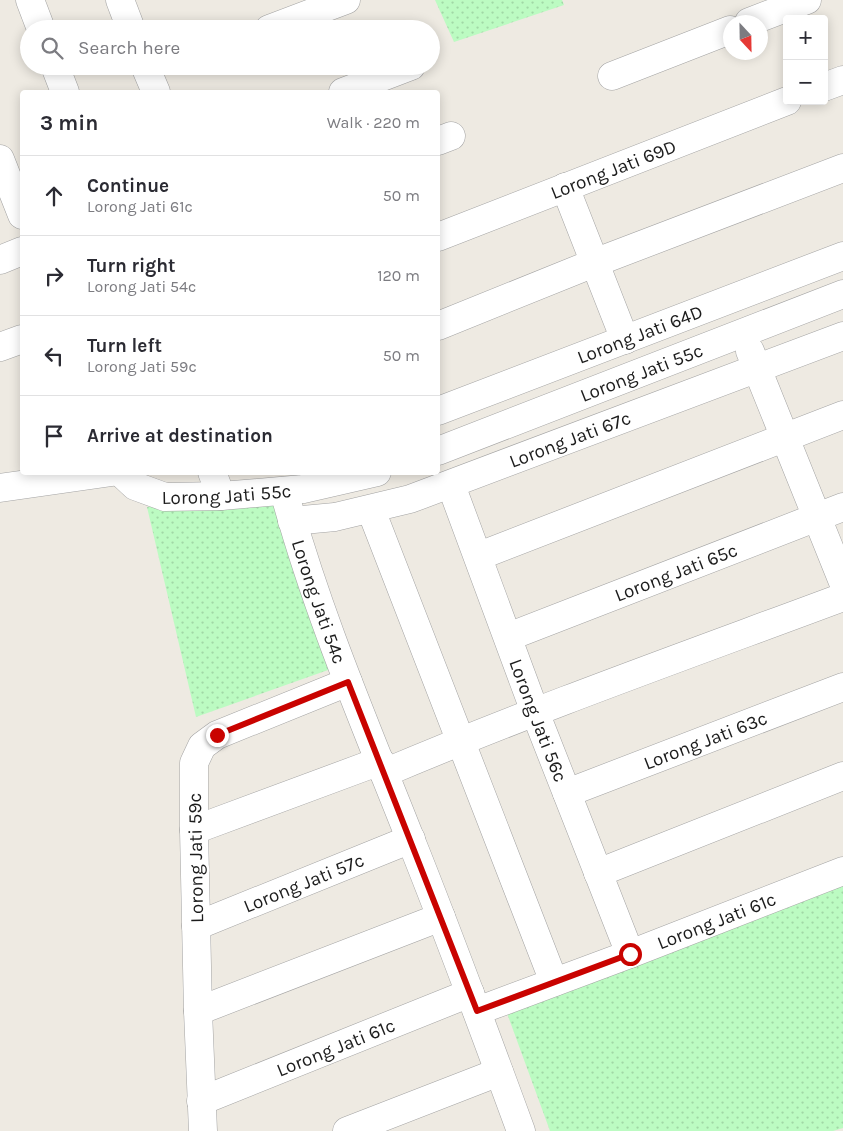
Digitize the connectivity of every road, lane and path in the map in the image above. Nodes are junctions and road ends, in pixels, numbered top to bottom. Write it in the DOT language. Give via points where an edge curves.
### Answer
graph roads {
  1 [pos="30,0"];
  2 [pos="120,0"];
  3 [pos="346,0"];
  4 [pos="806,0"];
  5 [pos="767,15"];
  6 [pos="38,20"];
  7 [pos="128,20"];
  8 [pos="293,20"];
  9 [pos="723,33"];
  10 [pos="58,75"];
  11 [pos="387,75"];
  12 [pos="612,76"];
  13 [pos="843,80"];
  14 [pos="828,86"];
  15 [pos="64,90"];
  16 [pos="348,90"];
  17 [pos="783,103"];
  18 [pos="0,159"];
  19 [pos="843,168"];
  20 [pos="565,187"];
  21 [pos="20,210"];
  22 [pos="440,236"];
  23 [pos="20,252"];
  24 [pos="843,256"];
  25 [pos="0,260"];
  26 [pos="594,263"];
  27 [pos="843,294"];
  28 [pos="440,325"];
  29 [pos="743,333"];
  30 [pos="843,336"];
  31 [pos="20,340"];
  32 [pos="625,340"];
  33 [pos="0,347"];
  34 [pos="757,367"];
  35 [pos="440,410"];
  36 [pos="843,415"];
  37 [pos="785,436"];
  38 [pos="440,450"];
  39 [pos="91,475"];
  40 [pos="356,475"];
  41 [pos="127,479"];
  42 [pos="216,484"];
  43 [pos="295,484"];
  44 [pos="451,485"];
  45 [pos="0,488"];
  46 [pos="843,507"];
  47 [pos="371,510"];
  48 [pos="818,516"];
  49 [pos="292,521"];
  50 [pos="479,556"];
  51 [pos="843,582"];
  52 [pos="843,597"];
  53 [pos="508,637"];
  54 [pos="348,682"];
  55 [pos="843,687"];
  56 [pos="535,712"];
  57 [pos="461,741"];
  58 [pos="382,767"];
  59 [pos="843,776"];
  60 [pos="567,793"];
  61 [pos="194,830"];
  62 [pos="411,839"];
  63 [pos="843,871"];
  64 [pos="598,873"];
  65 [pos="441,917"];
  66 [pos="196,926"];
  67 [pos="630,954"];
  68 [pos="554,982"];
  69 [pos="473,1002"];
  70 [pos="198,1011"];
  71 [pos="499,1072"];
  72 [pos="201,1101"];
  73 [pos="203,1131"];
  74 [pos="347,1131"];
  75 [pos="521,1131"];
  1 -- 6 [label="street"];
  2 -- 7 [label="street"];
  3 -- 8 [label="street"];
  4 -- 5 [label="street"];
  9 -- 12 [label="street"];
  10 -- 15 [label="street"];
  11 -- 16 [label="street"];
  13 -- 14 [label="street"];
  17 -- 20 [label="street, Lorong Jati 69D"];
  18 -- 21 [label="street"];
  19 -- 26 [label="street"];
  20 -- 22 [label="street, Lorong Jati 69D"];
  20 -- 26 [label="street"];
  23 -- 25 [label="street"];
  24 -- 32 [label="street, Lorong Jati 64D"];
  26 -- 28 [label="street"];
  26 -- 32 [label="street"];
  27 -- 29 [label="street, Lorong Jati 55c"];
  29 -- 34 [label="street"];
  29 -- 38 [label="street, Lorong Jati 55c"];
  30 -- 34 [label="street, Lorong Jati 67c"];
  31 -- 33 [label="street"];
  32 -- 35 [label="street, Lorong Jati 64D"];
  34 -- 37 [label="street"];
  34 -- 44 [label="street, Lorong Jati 67c"];
  36 -- 37 [label="street"];
  37 -- 48 [label="street"];
  37 -- 50 [label="street"];
  39 -- 45 [label="street"];
  40 -- 43 [label="street, Lorong Jati 55c"];
  41 -- 42 [label="street, Lorong Jati 55c" via="165,497"];
  42 -- 43 [label="street, Lorong Jati 55c"];
  43 -- 49 [label="street, Lorong Jati 54c"];
  44 -- 47 [label="street, Lorong Jati 67c"];
  44 -- 50 [label="street, Lorong Jati 56c"];
  46 -- 48 [label="street, Lorong Jati 65c"];
  47 -- 49 [label="street, Lorong Jati 67c" via="335,518"];
  47 -- 57 [label="street"];
  48 -- 51 [label="street"];
  48 -- 53 [label="street, Lorong Jati 65c"];
  49 -- 54 [label="street, Lorong Jati 54c"];
  50 -- 53 [label="street, Lorong Jati 56c"];
  52 -- 56 [label="street"];
  53 -- 56 [label="street, Lorong Jati 56c"];
  54 -- 58 [label="street, Lorong Jati 54c"];
  54 -- 61 [label="street, Lorong Jati 59c" via="217,735 202,746 194,763"];
  55 -- 60 [label="street, Lorong Jati 63c"];
  56 -- 57 [label="street"];
  56 -- 60 [label="street, Lorong Jati 56c"];
  57 -- 58 [label="street"];
  57 -- 68 [label="street"];
  58 -- 61 [label="street"];
  58 -- 62 [label="street, Lorong Jati 54c"];
  59 -- 64 [label="street"];
  60 -- 64 [label="street, Lorong Jati 56c"];
  61 -- 66 [label="street, Lorong Jati 59c"];
  62 -- 65 [label="street, Lorong Jati 54c"];
  62 -- 66 [label="street, Lorong Jati 57c"];
  63 -- 67 [label="street, Lorong Jati 61c"];
  64 -- 67 [label="street, Lorong Jati 56c"];
  65 -- 69 [label="street, Lorong Jati 54c"];
  65 -- 70 [label="street"];
  66 -- 70 [label="street, Lorong Jati 59c"];
  67 -- 68 [label="street, Lorong Jati 61c"];
  68 -- 69 [label="street, Lorong Jati 61c"];
  69 -- 71 [label="street, Lorong Jati 54c"];
  69 -- 72 [label="street, Lorong Jati 61c"];
  70 -- 72 [label="street, Lorong Jati 59c"];
  71 -- 74 [label="street"];
  71 -- 75 [label="street, Lorong Jati 54c"];
  72 -- 73 [label="street, Lorong Jati 59c"];
}
